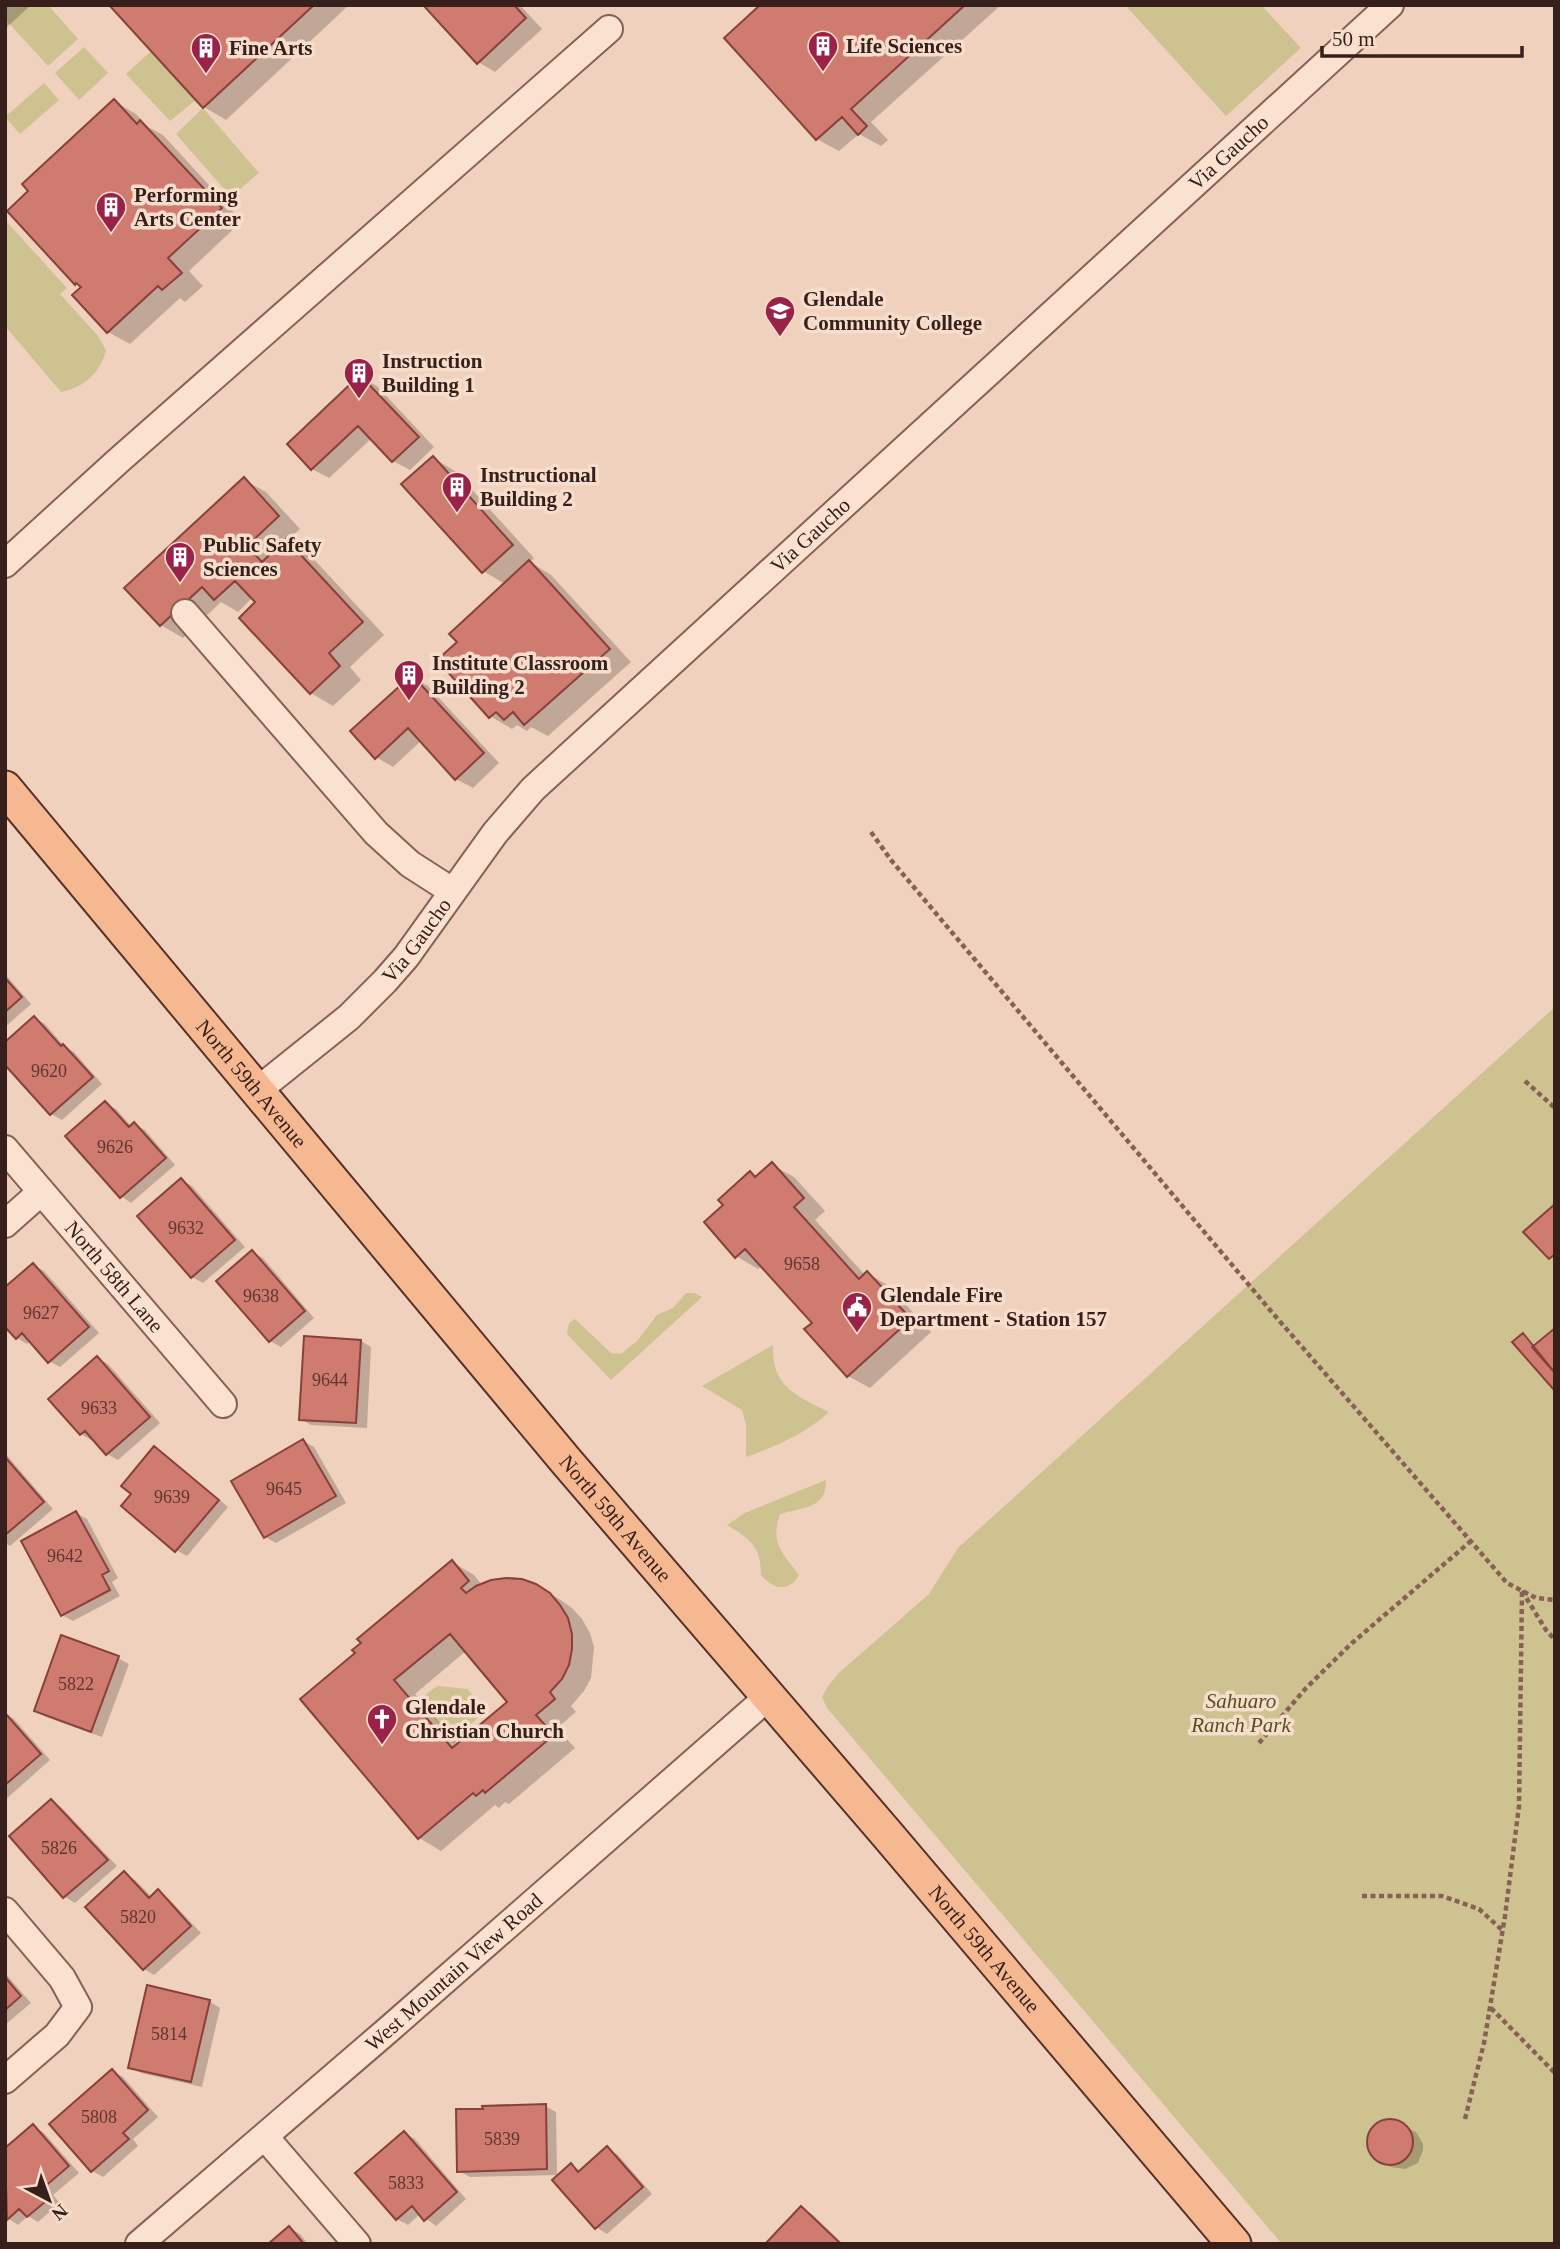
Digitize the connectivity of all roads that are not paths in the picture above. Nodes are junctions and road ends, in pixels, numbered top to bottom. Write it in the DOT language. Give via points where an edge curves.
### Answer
graph roads {
  1 [pos="1390,5"];
  2 [pos="608,29"];
  3 [pos="5,565"];
  4 [pos="185,613"];
  5 [pos="5,788"];
  6 [pos="452,891"];
  7 [pos="258,1090"];
  8 [pos="5,1149"];
  9 [pos="41,1192"];
  10 [pos="5,1223"];
  11 [pos="223,1404"];
  12 [pos="768,1696"];
  13 [pos="5,1911"];
  14 [pos="5,2080"];
  15 [pos="265,2137"];
  16 [pos="139,2244"];
  17 [pos="357,2244"];
  18 [pos="1234,2244"];
  1 -- 6 [label="street, Via Gaucho" via="533,789"];
  2 -- 3 [label="street"];
  4 -- 6 [label="street" via="376,833 410,864"];
  5 -- 7 [label="main road, North 59th Avenue"];
  6 -- 7 [label="street, Via Gaucho" via="385,981 341,1024"];
  7 -- 12 [label="main road, North 59th Avenue"];
  8 -- 9 [label="street, North 58th Lane"];
  9 -- 10 [label="street"];
  9 -- 11 [label="street, North 58th Lane"];
  12 -- 15 [label="street, West Mountain View Road"];
  12 -- 18 [label="main road, North 59th Avenue"];
  13 -- 14 [label="street" via="62,1978 78,2007 57,2035"];
  15 -- 16 [label="street, West Mountain View Road"];
  15 -- 17 [label="street"];
}
